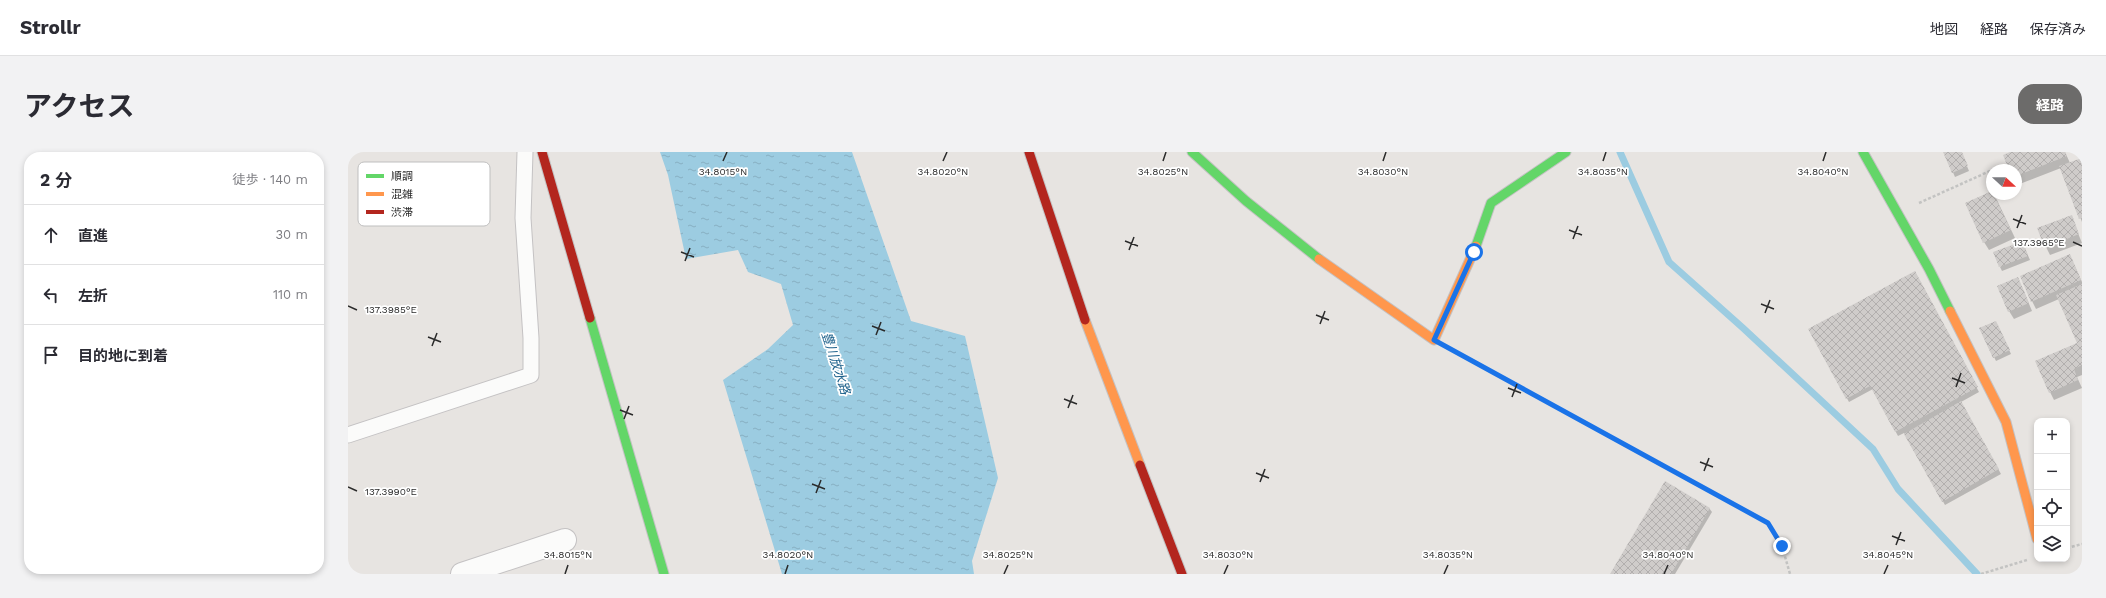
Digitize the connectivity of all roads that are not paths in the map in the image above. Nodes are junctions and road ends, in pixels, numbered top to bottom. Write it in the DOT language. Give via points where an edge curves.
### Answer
graph roads {
  1 [pos="525,152"];
  2 [pos="542,152"];
  3 [pos="1029,152"];
  4 [pos="1192,152"];
  5 [pos="1566,152"];
  6 [pos="1863,152"];
  7 [pos="348,434"];
  8 [pos="2034,528"];
  9 [pos="565,540"];
  10 [pos="462,574"];
  11 [pos="664,574"];
  12 [pos="1182,574"];
  1 -- 7 [label="lane" via="523,218 531,375"];
  2 -- 11 [label="street"];
  3 -- 12 [label="street" via="1078,302"];
  4 -- 5 [label="street" via="1246,202 1330,268 1434,340 1474,252 1491,203"];
  6 -- 8 [label="street" via="1929,269 2006,422"];
  9 -- 10 [label="street"];
}
